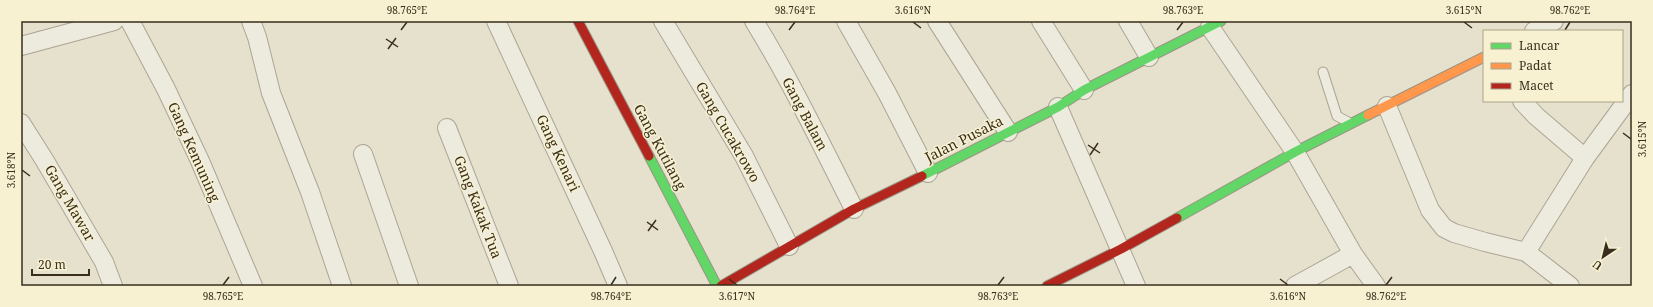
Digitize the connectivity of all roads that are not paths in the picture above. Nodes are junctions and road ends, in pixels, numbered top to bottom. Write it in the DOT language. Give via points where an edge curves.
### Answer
graph roads {
  1 [pos="114,21"];
  2 [pos="130,21"];
  3 [pos="251,21"];
  4 [pos="496,21"];
  5 [pos="578,21"];
  6 [pos="663,21"];
  7 [pos="754,21"];
  8 [pos="846,21"];
  9 [pos="937,21"];
  10 [pos="1041,21"];
  11 [pos="1128,21"];
  12 [pos="1554,21"];
  13 [pos="1215,24"];
  14 [pos="1536,30"];
  15 [pos="21,46"];
  16 [pos="1149,57"];
  17 [pos="1483,58"];
  18 [pos="1323,72"];
  19 [pos="1084,90"];
  20 [pos="1632,94"];
  21 [pos="1523,102"];
  22 [pos="1387,106"];
  23 [pos="1058,107"];
  24 [pos="21,123"];
  25 [pos="1351,124"];
  26 [pos="447,128"];
  27 [pos="1008,132"];
  28 [pos="1295,152"];
  29 [pos="362,154"];
  30 [pos="1585,158"];
  31 [pos="928,173"];
  32 [pos="854,209"];
  33 [pos="788,246"];
  34 [pos="1121,249"];
  35 [pos="1526,252"];
  36 [pos="1353,254"];
  37 [pos="113,286"];
  38 [pos="253,286"];
  39 [pos="342,286"];
  40 [pos="409,286"];
  41 [pos="509,286"];
  42 [pos="618,286"];
  43 [pos="717,286"];
  44 [pos="721,286"];
  45 [pos="1047,286"];
  46 [pos="1136,286"];
  47 [pos="1295,286"];
  48 [pos="1376,286"];
  49 [pos="1570,286"];
  1 -- 15 [label="street"];
  2 -- 38 [label="street, Gang Kemuning" via="200,161"];
  3 -- 39 [label="street" via="271,93 310,192"];
  4 -- 42 [label="street, Gang Kenari"];
  5 -- 43 [label="street, Gang Kutilang"];
  6 -- 33 [label="street, Gang Cucakrowo" via="744,156"];
  7 -- 32 [label="street, Gang Balam"];
  8 -- 31 [label="street"];
  9 -- 27 [label="street"];
  10 -- 19 [label="street"];
  11 -- 16 [label="street"];
  12 -- 14 [label="street"];
  13 -- 16 [label="street, Jalan Pusaka"];
  13 -- 28 [label="street"];
  16 -- 19 [label="street, Jalan Pusaka"];
  17 -- 22 [label="street"];
  18 -- 25 [label="lane" via="1337,116"];
  19 -- 23 [label="street, Jalan Pusaka"];
  20 -- 30 [label="street"];
  21 -- 30 [label="street"];
  22 -- 25 [label="street"];
  22 -- 35 [label="street" via="1430,210 1440,224 1454,233"];
  23 -- 27 [label="street, Jalan Pusaka"];
  23 -- 34 [label="street"];
  24 -- 37 [label="street, Gang Mawar" via="104,262"];
  25 -- 28 [label="street"];
  26 -- 41 [label="street, Gang Kakak Tua"];
  27 -- 31 [label="street, Jalan Pusaka"];
  28 -- 34 [label="street"];
  28 -- 36 [label="street"];
  29 -- 40 [label="street"];
  30 -- 35 [label="street"];
  31 -- 32 [label="street, Jalan Pusaka"];
  32 -- 33 [label="street, Jalan Pusaka"];
  33 -- 44 [label="street, Jalan Pusaka"];
  34 -- 45 [label="street"];
  34 -- 46 [label="street"];
  35 -- 49 [label="street"];
  36 -- 47 [label="street"];
  36 -- 48 [label="street"];
}
